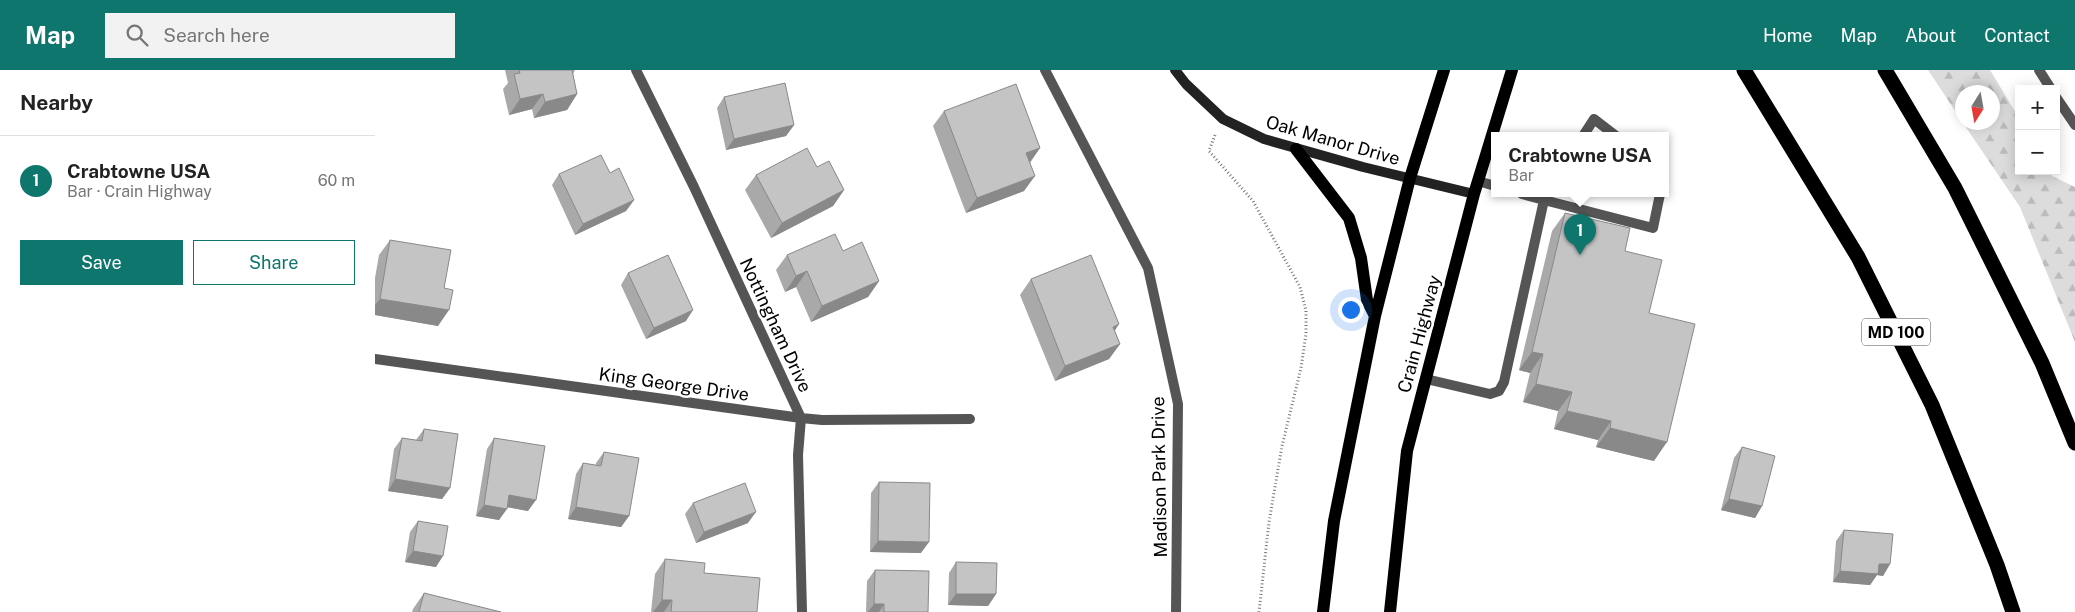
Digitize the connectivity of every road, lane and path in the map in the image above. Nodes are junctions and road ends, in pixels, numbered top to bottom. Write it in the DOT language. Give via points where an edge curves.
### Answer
graph roads {
  1 [pos="636,70"];
  2 [pos="1045,70"];
  3 [pos="1175,70"];
  4 [pos="1444,70"];
  5 [pos="1512,70"];
  6 [pos="1744,70"];
  7 [pos="1885,70"];
  8 [pos="2039,70"];
  9 [pos="2048,85"];
  10 [pos="2060,102"];
  11 [pos="1223,118"];
  12 [pos="2075,125"];
  13 [pos="1493,132"];
  14 [pos="1585,132"];
  15 [pos="1611,132"];
  16 [pos="1491,139"];
  17 [pos="1296,149"];
  18 [pos="1410,178"];
  19 [pos="1478,181"];
  20 [pos="1491,185"];
  21 [pos="1474,194"];
  22 [pos="1546,197"];
  23 [pos="1659,197"];
  24 [pos="1375,316"];
  25 [pos="375,359"];
  26 [pos="1426,379"];
  27 [pos="801,418"];
  28 [pos="970,419"];
  29 [pos="2075,443"];
  30 [pos="802,612"];
  31 [pos="1176,612"];
  32 [pos="1259,612"];
  33 [pos="1323,612"];
  34 [pos="1390,612"];
  35 [pos="2013,612"];
  1 -- 27 [label="street, Nottingham Drive"];
  2 -- 31 [label="street, Madison Park Drive" via="1148,268 1178,404"];
  3 -- 11 [label="street, Oak Manor Drive"];
  4 -- 18 [label="main road"];
  5 -- 13 [label="main road, Crain Highway"];
  6 -- 35 [label="highway, MD 100" via="1858,257 1932,405"];
  7 -- 29 [label="highway" via="1955,188 2042,363"];
  8 -- 9 [label="street"];
  10 -- 12 [label="street"];
  11 -- 17 [label="street, Oak Manor Drive" via="1263,139"];
  11 -- 32 [label="path" via="1209,151 1253,201 1300,287 1306,311 1301,368 1282,446 1269,522"];
  14 -- 15 [label="street" via="1594,118"];
  16 -- 19 [label="main road, Crain Highway"];
  17 -- 18 [label="street, Oak Manor Drive"];
  17 -- 24 [label="main road" via="1349,218 1361,258 1367,300"];
  18 -- 21 [label="street, Oak Manor Drive"];
  18 -- 24 [label="main road"];
  19 -- 20 [label="street"];
  19 -- 21 [label="main road, Crain Highway"];
  21 -- 26 [label="main road, Crain Highway"];
  22 -- 23 [label="street" via="1653,228"];
  22 -- 26 [label="street" via="1504,382 1499,391 1490,394"];
  24 -- 33 [label="main road" via="1334,521"];
  25 -- 27 [label="street, King George Drive"];
  26 -- 34 [label="main road, Crain Highway" via="1407,451"];
  27 -- 28 [label="street, King George Drive"];
  27 -- 30 [label="street, Nottingham Drive" via="798,455"];
}
